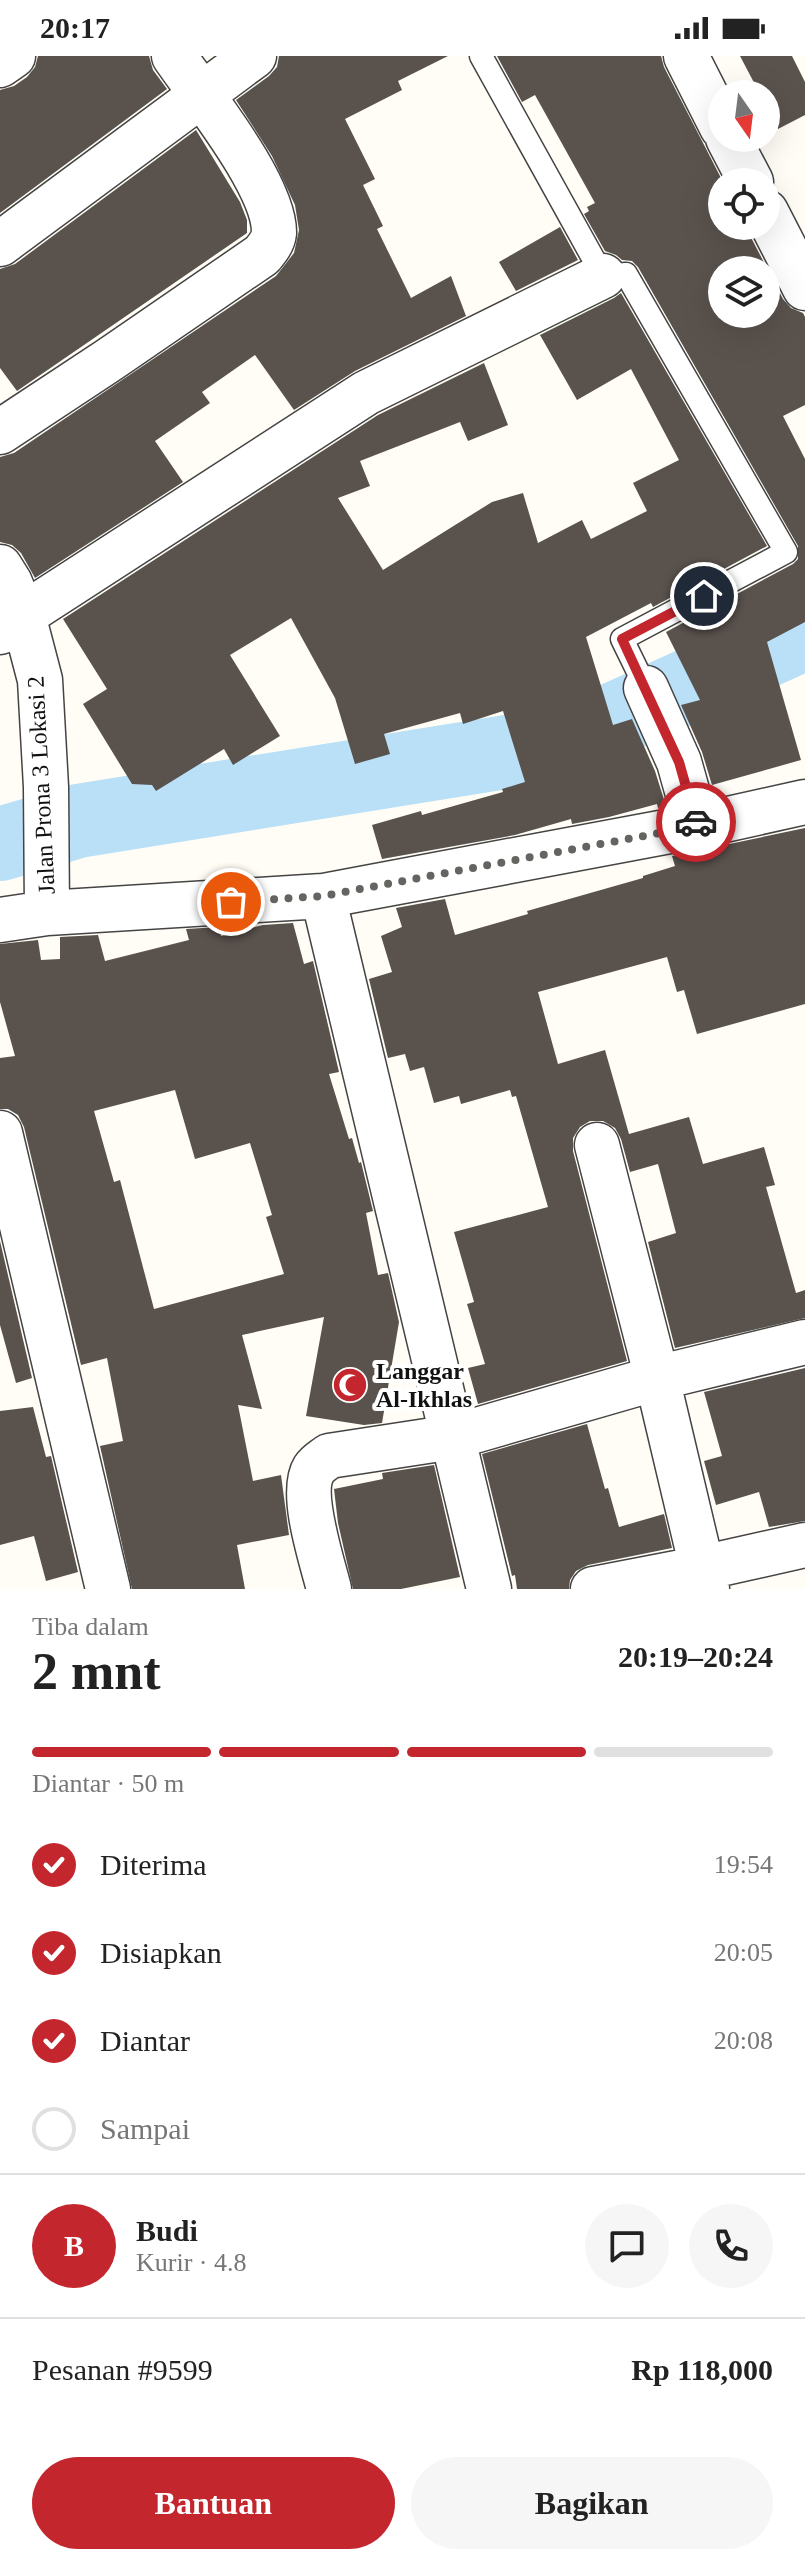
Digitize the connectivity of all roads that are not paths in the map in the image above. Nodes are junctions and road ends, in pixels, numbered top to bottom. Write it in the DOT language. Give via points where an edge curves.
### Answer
graph roads {
  1 [pos="13,56"];
  2 [pos="174,56"];
  3 [pos="254,56"];
  4 [pos="481,56"];
  5 [pos="686,56"];
  6 [pos="0,65"];
  7 [pos="201,96"];
  8 [pos="708,99"];
  9 [pos="780,239"];
  10 [pos="0,244"];
  11 [pos="603,276"];
  12 [pos="805,288"];
  13 [pos="0,432"];
  14 [pos="0,567"];
  15 [pos="11,624"];
  16 [pos="646,688"];
  17 [pos="805,802"];
  18 [pos="697,826"];
  19 [pos="323,896"];
  20 [pos="47,900"];
  21 [pos="0,920"];
  22 [pos="0,1133"];
  23 [pos="597,1145"];
  24 [pos="805,1342"];
  25 [pos="657,1378"];
  26 [pos="453,1437"];
  27 [pos="805,1545"];
  28 [pos="704,1579"];
  29 [pos="108,1589"];
  30 [pos="329,1589"];
  31 [pos="489,1589"];
  32 [pos="593,1589"];
  1 -- 6 [label="street"];
  2 -- 7 [label="street"];
  3 -- 7 [label="street"];
  4 -- 11 [label="lane"];
  5 -- 8 [label="street"];
  7 -- 10 [label="street"];
  7 -- 13 [label="street" via="257,177 270,214 271,243 262,255"];
  9 -- 12 [label="street"];
  11 -- 15 [label="street" via="366,393"];
  11 -- 16 [label="lane" via="626,274 786,552 622,639"];
  14 -- 15 [label="street, Jalan Prona 3 Lokasi 2" via="10,583"];
  15 -- 20 [label="street, Jalan Prona 3 Lokasi 2" via="40,680"];
  16 -- 18 [label="street" via="679,762"];
  17 -- 18 [label="street"];
  18 -- 19 [label="street"];
  19 -- 20 [label="street"];
  19 -- 26 [label="street"];
  20 -- 21 [label="street"];
  22 -- 29 [label="street"];
  23 -- 25 [label="street"];
  24 -- 25 [label="street"];
  25 -- 26 [label="street"];
  25 -- 28 [label="street"];
  26 -- 30 [label="street" via="329,1456 316,1465 309,1484 310,1505"];
  26 -- 31 [label="street"];
  27 -- 28 [label="street"];
  28 -- 32 [label="street"];
}
